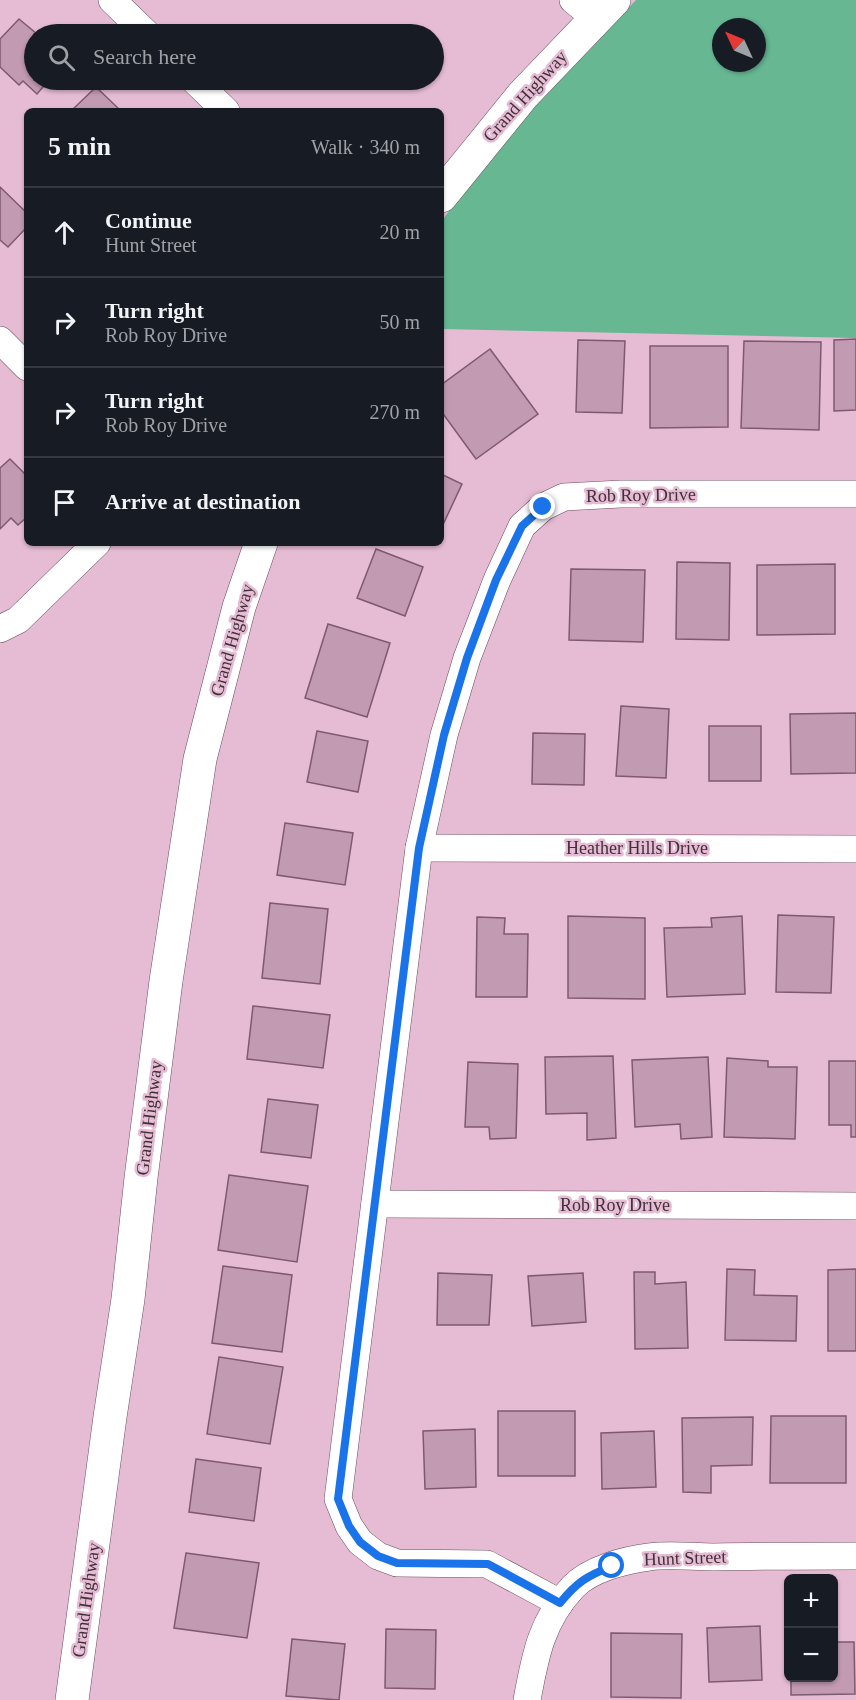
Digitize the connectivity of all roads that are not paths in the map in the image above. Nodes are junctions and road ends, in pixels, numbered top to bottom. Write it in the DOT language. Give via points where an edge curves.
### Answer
graph roads {
  1 [pos="112,0"];
  2 [pos="594,6"];
  3 [pos="137,24"];
  4 [pos="204,90"];
  5 [pos="223,108"];
  6 [pos="444,192"];
  7 [pos="0,340"];
  8 [pos="24,364"];
  9 [pos="856,495"];
  10 [pos="94,546"];
  11 [pos="260,546"];
  12 [pos="0,629"];
  13 [pos="419,848"];
  14 [pos="856,849"];
  15 [pos="375,1204"];
  16 [pos="856,1206"];
  17 [pos="856,1556"];
  18 [pos="560,1603"];
  19 [pos="72,1700"];
  20 [pos="527,1700"];
  1 -- 3 [label="street"];
  2 -- 6 [label="street, Grand Highway"];
  4 -- 5 [label="street"];
  7 -- 8 [label="street"];
  9 -- 13 [label="street, Rob Roy Drive" via="621,494 564,497 543,507 522,526 496,580 467,658 444,735"];
  10 -- 12 [label="street" via="18,620"];
  11 -- 19 [label="street, Grand Highway" via="239,607 200,759 166,981 128,1299"];
  13 -- 14 [label="street, Heather Hills Drive"];
  13 -- 15 [label="street, Rob Roy Drive"];
  15 -- 16 [label="street, Rob Roy Drive"];
  15 -- 18 [label="street, Rob Roy Drive" via="338,1499 349,1526 360,1542 378,1556 397,1563 488,1564"];
  17 -- 18 [label="street, Hunt Street" via="650,1557 593,1574 575,1585"];
  18 -- 20 [label="street, Hunt Street" via="537,1647"];
}
